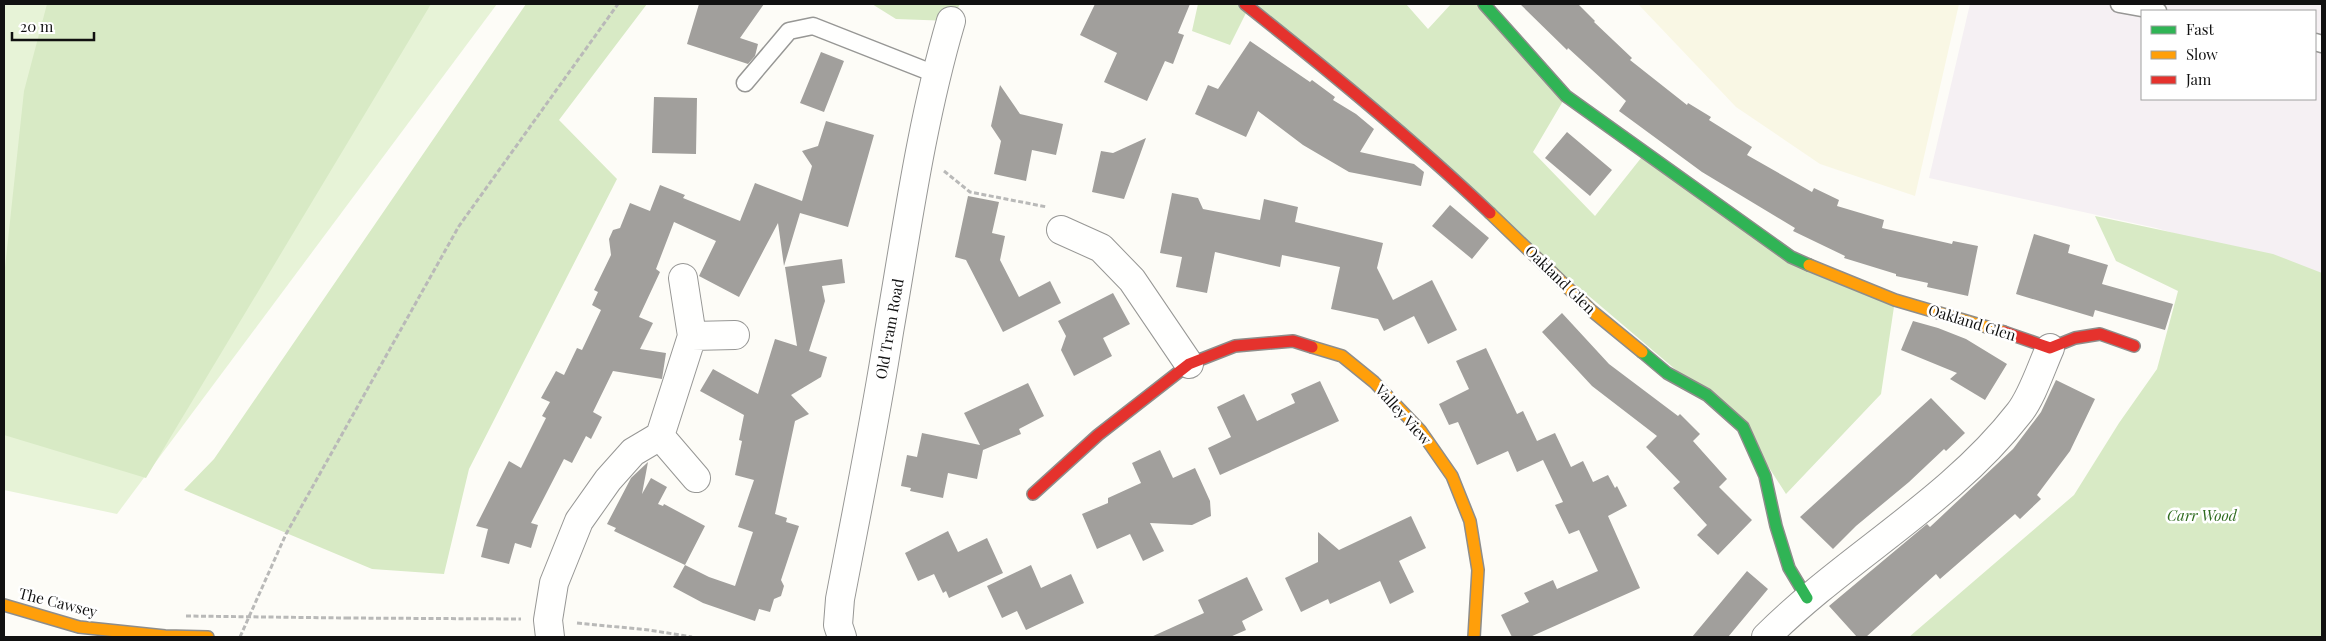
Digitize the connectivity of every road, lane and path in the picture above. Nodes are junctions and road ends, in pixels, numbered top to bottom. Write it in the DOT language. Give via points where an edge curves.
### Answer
graph roads {
  1 [pos="618,4"];
  2 [pos="1245,4"];
  3 [pos="1484,4"];
  4 [pos="2119,4"];
  5 [pos="2152,10"];
  6 [pos="951,21"];
  7 [pos="935,74"];
  8 [pos="746,83"];
  9 [pos="920,145"];
  10 [pos="1061,230"];
  11 [pos="683,278"];
  12 [pos="735,335"];
  13 [pos="692,336"];
  14 [pos="2134,346"];
  15 [pos="2050,348"];
  16 [pos="1189,364"];
  17 [pos="660,436"];
  18 [pos="696,478"];
  19 [pos="1033,494"];
  20 [pos="1807,598"];
  21 [pos="4,606"];
  22 [pos="186,616"];
  23 [pos="346,618"];
  24 [pos="165,636"];
  25 [pos="208,637"];
  26 [pos="240,637"];
  27 [pos="550,637"];
  28 [pos="842,637"];
  29 [pos="1474,637"];
  30 [pos="1766,637"];
  1 -- 26 [label="path" via="459,226 286,534"];
  2 -- 20 [label="street, Oakland Glen" via="1444,169 1592,311 1667,374 1707,395 1743,427 1765,476 1789,568"];
  3 -- 15 [label="street, Oakland Glen" via="1566,96 1791,257 1895,300 1977,322"];
  4 -- 5 [label="lane"];
  6 -- 7 [label="street, Old Tram Road"];
  7 -- 8 [label="lane" via="814,26 789,31"];
  7 -- 9 [label="street, Old Tram Road"];
  9 -- 10 [label="path" via="937,166 970,192 1047,207"];
  9 -- 28 [label="street, Old Tram Road" via="888,342 840,600 838,625"];
  10 -- 16 [label="street" via="1101,248 1132,280"];
  11 -- 13 [label="street"];
  12 -- 13 [label="street"];
  13 -- 17 [label="street"];
  14 -- 15 [label="street" via="2100,334 2075,338"];
  15 -- 20 [label="street" via="2020,412 1978,460"];
  16 -- 19 [label="street, Valley View" via="1098,436"];
  16 -- 29 [label="street, Valley View" via="1235,346 1293,342 1342,356 1374,382 1420,430 1452,476 1470,520 1478,570"];
  17 -- 18 [label="street"];
  17 -- 27 [label="street" via="633,452 579,521 554,583 548,620"];
  20 -- 30 [label="street"];
  21 -- 24 [label="street, The Cawsey" via="79,627"];
  22 -- 23 [label="path, bridge"];
  24 -- 25 [label="street, The Cawsey"];
}
